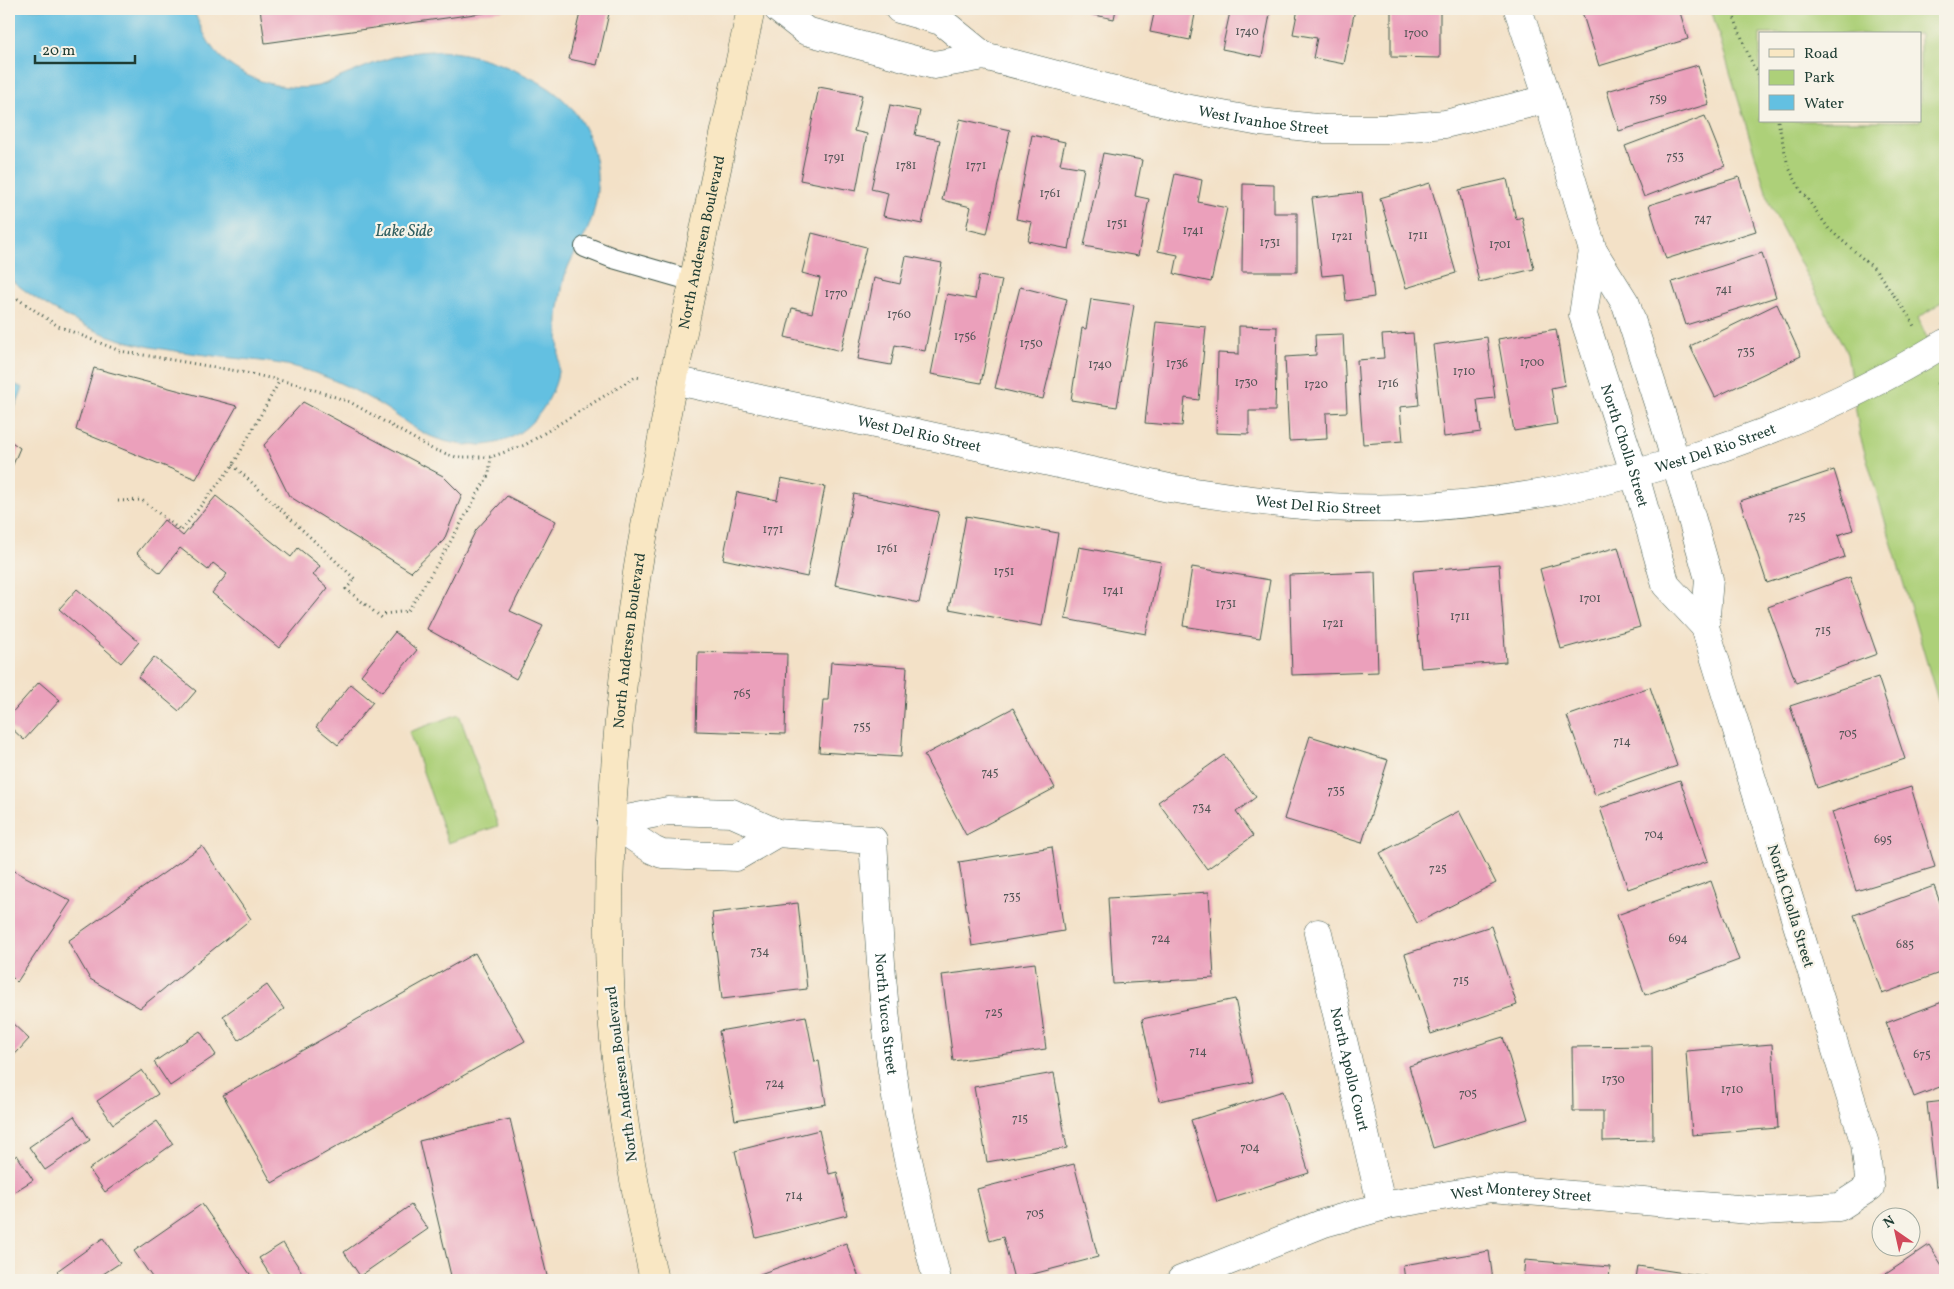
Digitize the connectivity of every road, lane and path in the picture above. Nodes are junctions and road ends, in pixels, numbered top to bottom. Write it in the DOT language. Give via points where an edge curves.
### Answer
graph roads {
  1 [pos="751,9"];
  2 [pos="778,9"];
  3 [pos="899,9"];
  4 [pos="1518,9"];
  5 [pos="1731,9"];
  6 [pos="984,56"];
  7 [pos="1759,75"];
  8 [pos="1548,99"];
  9 [pos="1778,122"];
  10 [pos="585,247"];
  11 [pos="1593,251"];
  12 [pos="693,281"];
  13 [pos="9,293"];
  14 [pos="1936,348"];
  15 [pos="280,380"];
  16 [pos="673,380"];
  17 [pos="1945,396"];
  18 [pos="491,457"];
  19 [pos="1674,461"];
  20 [pos="233,466"];
  21 [pos="1634,472"];
  22 [pos="118,502"];
  23 [pos="1705,627"];
  24 [pos="611,822"];
  25 [pos="777,833"];
  26 [pos="1318,933"];
  27 [pos="1870,1187"];
  28 [pos="1382,1207"];
  29 [pos="654,1280"];
  30 [pos="937,1280"];
  31 [pos="1181,1280"];
  1 -- 12 [label="street, North Andersen Boulevard"];
  2 -- 6 [label="street, West Ivanhoe Street" via="806,31 934,65"];
  3 -- 6 [label="street, West Ivanhoe Street" via="942,21"];
  4 -- 8 [label="street, North Cholla Street"];
  5 -- 7 [label="path"];
  6 -- 8 [label="street, West Ivanhoe Street" via="1180,107 1260,122 1325,129 1388,129 1445,124"];
  8 -- 11 [label="street, North Cholla Street"];
  9 -- 14 [label="path" via="1788,166 1800,189 1829,229 1876,270"];
  10 -- 12 [label="lane"];
  11 -- 19 [label="street, North Cholla Street" via="1626,304"];
  11 -- 21 [label="street, North Cholla Street" via="1583,315"];
  12 -- 16 [label="street, North Andersen Boulevard"];
  13 -- 15 [label="path" via="58,326 120,351"];
  14 -- 17 [label="path" via="1937,385"];
  14 -- 19 [label="street, West Del Rio Street" via="1874,384 1792,421"];
  15 -- 18 [label="path" via="350,402 432,449 456,457"];
  15 -- 20 [label="path"];
  16 -- 18 [label="path" via="635,377 525,445"];
  16 -- 21 [label="street, West Del Rio Street" via="1170,488 1246,500 1328,507 1402,508 1474,503 1582,485"];
  16 -- 24 [label="street, North Andersen Boulevard" via="636,576 622,684"];
  18 -- 20 [label="path" via="489,474 408,611 383,616 346,589 355,579"];
  19 -- 21 [label="street, West Del Rio Street"];
  19 -- 23 [label="street, North Cholla Street" via="1709,579"];
  20 -- 22 [label="path" via="181,531 142,500"];
  21 -- 23 [label="street, North Cholla Street" via="1666,585"];
  23 -- 27 [label="street, North Cholla Street" via="1865,1144"];
  24 -- 25 [label="street, North Yucca Street" via="668,811 732,813"];
  24 -- 25 [label="street" via="662,854 736,857"];
  24 -- 29 [label="street, North Andersen Boulevard" via="610,979 617,1065 635,1189"];
  25 -- 30 [label="street, North Yucca Street" via="873,840 881,969 900,1120"];
  26 -- 28 [label="street, North Apollo Court"];
  27 -- 28 [label="street, West Monterey Street" via="1839,1207 1761,1211 1491,1188"];
  28 -- 31 [label="street, West Monterey Street" via="1324,1223"];
}
